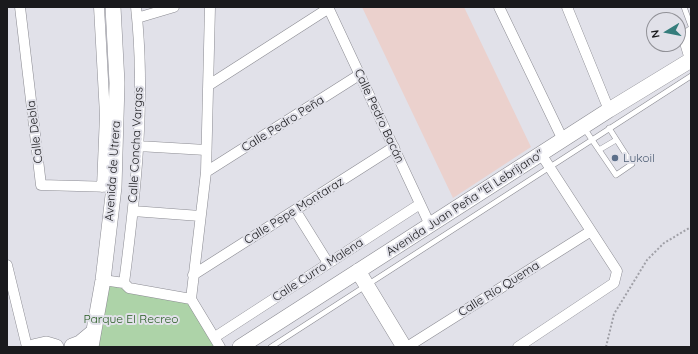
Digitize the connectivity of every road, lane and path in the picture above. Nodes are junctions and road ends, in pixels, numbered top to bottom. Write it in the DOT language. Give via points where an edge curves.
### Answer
graph roads {
  1 [pos="20,7"];
  2 [pos="100,7"];
  3 [pos="113,7"];
  4 [pos="136,7"];
  5 [pos="174,7"];
  6 [pos="210,7"];
  7 [pos="499,7"];
  8 [pos="567,7"];
  9 [pos="684,7"];
  10 [pos="329,8"];
  11 [pos="137,18"];
  12 [pos="691,26"];
  13 [pos="691,34"];
  14 [pos="691,54"];
  15 [pos="691,60"];
  16 [pos="359,75"];
  17 [pos="691,76"];
  18 [pos="209,85"];
  19 [pos="609,110"];
  20 [pos="584,127"];
  21 [pos="609,128"];
  22 [pos="592,139"];
  23 [pos="563,140"];
  24 [pos="616,140"];
  25 [pos="138,146"];
  26 [pos="394,147"];
  27 [pos="206,150"];
  28 [pos="599,150"];
  29 [pos="541,154"];
  30 [pos="550,167"];
  31 [pos="206,172"];
  32 [pos="108,187"];
  33 [pos="420,204"];
  34 [pos="296,210"];
  35 [pos="133,211"];
  36 [pos="200,216"];
  37 [pos="430,225"];
  38 [pos="691,227"];
  39 [pos="592,231"];
  40 [pos="328,263"];
  41 [pos="7,265"];
  42 [pos="358,271"];
  43 [pos="193,275"];
  44 [pos="103,280"];
  45 [pos="124,283"];
  46 [pos="368,286"];
  47 [pos="191,299"];
  48 [pos="215,337"];
  49 [pos="91,340"];
  50 [pos="260,342"];
  51 [pos="27,347"];
  52 [pos="33,347"];
  53 [pos="56,347"];
  54 [pos="73,347"];
  55 [pos="220,347"];
  56 [pos="240,347"];
  57 [pos="271,347"];
  58 [pos="404,347"];
  59 [pos="407,347"];
  60 [pos="518,347"];
  61 [pos="606,347"];
  1 -- 32 [label="street, Calle Debla" via="41,185"];
  2 -- 32 [label="street, Avenida de Utrera"];
  3 -- 32 [label="street, Avenida de Utrera" via="117,83"];
  4 -- 11 [label="street, Calle Concha Vargas"];
  5 -- 11 [label="street"];
  6 -- 18 [label="street"];
  7 -- 23 [label="street"];
  8 -- 19 [label="street"];
  9 -- 12 [label="lane"];
  10 -- 16 [label="street, Calle Pedro Bacán"];
  10 -- 18 [label="street"];
  11 -- 25 [label="street, Calle Concha Vargas"];
  13 -- 14 [label="street" via="688,44"];
  15 -- 19 [label="street, Avenida Juan Peña \"El Lebrijano\""];
  16 -- 26 [label="street, Calle Pedro Bacán"];
  16 -- 31 [label="street, Calle Pedro Peña"];
  17 -- 21 [label="lane, Avenida Juan Peña \"El Lebrijano\""];
  18 -- 27 [label="street"];
  19 -- 20 [label="street, Avenida Juan Peña \"El Lebrijano\""];
  20 -- 22 [label="lane"];
  20 -- 23 [label="street, Avenida Juan Peña \"El Lebrijano\""];
  21 -- 22 [label="lane, Avenida Juan Peña \"El Lebrijano\""];
  21 -- 24 [label="lane"];
  22 -- 28 [label="lane"];
  22 -- 30 [label="lane, Avenida Juan Peña \"El Lebrijano\""];
  23 -- 29 [label="street, Avenida Juan Peña \"El Lebrijano\""];
  24 -- 28 [label="lane"];
  24 -- 28 [label="lane" via="632,164 616,175"];
  25 -- 27 [label="street"];
  25 -- 35 [label="street, Calle Concha Vargas"];
  26 -- 33 [label="street, Calle Pedro Bacán"];
  26 -- 34 [label="street, Calle Pepe Montaraz"];
  27 -- 31 [label="street"];
  29 -- 30 [label="street"];
  29 -- 37 [label="street, Avenida Juan Peña \"El Lebrijano\""];
  30 -- 39 [label="street"];
  30 -- 46 [label="lane, Avenida Juan Peña \"El Lebrijano\""];
  31 -- 36 [label="street"];
  32 -- 44 [label="street, Avenida de Utrera"];
  33 -- 37 [label="street, Calle Pedro Bacán"];
  33 -- 40 [label="street, Calle Curro Malena"];
  34 -- 40 [label="street"];
  34 -- 43 [label="street, Calle Pepe Montaraz"];
  35 -- 36 [label="street"];
  35 -- 45 [label="street, Calle Concha Vargas"];
  36 -- 43 [label="street"];
  37 -- 42 [label="street, Avenida Juan Peña \"El Lebrijano\""];
  38 -- 61 [label="path" via="664,243 646,260 614,314"];
  39 -- 59 [label="street, Calle Río Quema"];
  39 -- 60 [label="street" via="617,270 614,283"];
  40 -- 48 [label="street, Calle Curro Malena"];
  41 -- 51 [label="street"];
  42 -- 46 [label="street"];
  42 -- 50 [label="street, Avenida Juan Peña \"El Lebrijano\""];
  43 -- 47 [label="street"];
  44 -- 45 [label="street"];
  44 -- 49 [label="street, Avenida de Utrera"];
  45 -- 47 [label="street" via="129,288"];
  46 -- 57 [label="lane, Avenida Juan Peña \"El Lebrijano\""];
  46 -- 58 [label="street"];
  47 -- 48 [label="street"];
  48 -- 55 [label="street"];
  49 -- 54 [label="street, Avenida de Utrera"];
  50 -- 56 [label="street, Avenida Juan Peña \"El Lebrijano\""];
  52 -- 53 [label="street" via="46,344"];
  53 -- 54 [label="street"];
}
